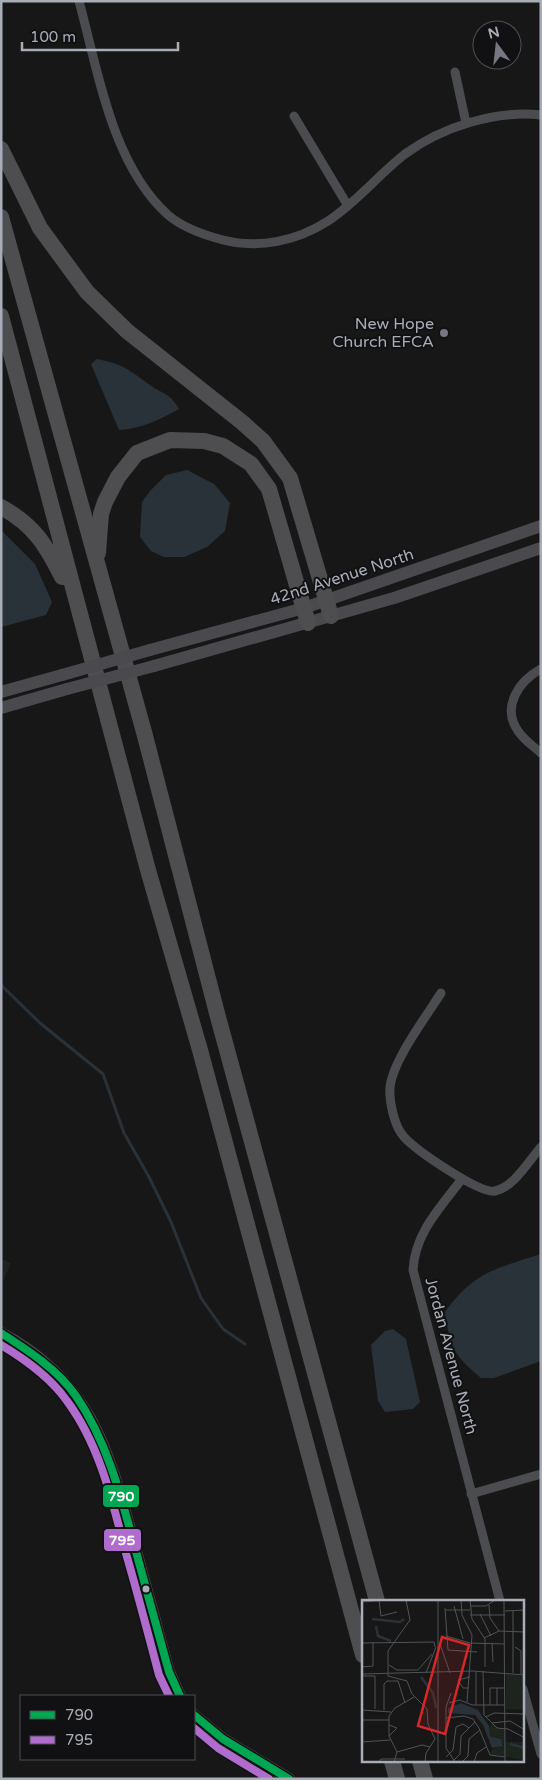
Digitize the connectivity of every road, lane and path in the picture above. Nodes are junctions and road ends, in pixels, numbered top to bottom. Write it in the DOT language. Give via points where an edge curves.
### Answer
graph roads {
  1 [pos="79,1"];
  2 [pos="454,72"];
  3 [pos="541,115"];
  4 [pos="294,116"];
  5 [pos="466,123"];
  6 [pos="1,149"];
  7 [pos="348,206"];
  8 [pos="1,217"];
  9 [pos="1,316"];
  10 [pos="1,507"];
  11 [pos="541,526"];
  12 [pos="541,548"];
  13 [pos="97,565"];
  14 [pos="75,600"];
  15 [pos="326,600"];
  16 [pos="306,615"];
  17 [pos="331,616"];
  18 [pos="541,669"];
  19 [pos="1,692"];
  20 [pos="1,708"];
  21 [pos="541,753"];
  22 [pos="441,993"];
  23 [pos="541,1147"];
  24 [pos="462,1180"];
  25 [pos="1,1333"];
  26 [pos="541,1474"];
  27 [pos="471,1494"];
  28 [pos="377,1600"];
  29 [pos="500,1600"];
  30 [pos="362,1651"];
  31 [pos="524,1693"];
  32 [pos="180,1695"];
  33 [pos="195,1716"];
  34 [pos="541,1754"];
  35 [pos="392,1762"];
  36 [pos="420,1762"];
  37 [pos="288,1779"];
  38 [pos="397,1779"];
  39 [pos="425,1779"];
  1 -- 7 [label="street" via="114,127 129,163 140,184 169,216 214,237 236,243 260,244 307,232"];
  2 -- 5 [label="street"];
  3 -- 5 [label="street" via="516,114"];
  4 -- 7 [label="street"];
  5 -- 7 [label="street" via="433,137 406,154"];
  6 -- 15 [label="highway" via="40,228 87,292 127,331 263,441 290,478"];
  8 -- 13 [label="highway"];
  9 -- 14 [label="highway"];
  10 -- 14 [label="highway" via="27,523 41,540"];
  11 -- 15 [label="main road, 42nd Avenue North"];
  12 -- 17 [label="main road, 42nd Avenue North"];
  13 -- 16 [label="highway" via="105,502 118,477 137,453 170,440 214,443 235,452 251,464 264,481"];
  13 -- 28 [label="highway"];
  14 -- 30 [label="highway"];
  15 -- 16 [label="main road, 42nd Avenue North"];
  15 -- 17 [label="highway"];
  16 -- 17 [label="main road, 42nd Avenue North"];
  16 -- 19 [label="main road, 42nd Avenue North, bridge" via="150,650"];
  16 -- 20 [label="main road, 42nd Avenue North, bridge" via="154,666"];
  18 -- 21 [label="street" via="521,683 512,705 517,731"];
  22 -- 24 [label="street" via="395,1069 390,1087 391,1105 404,1137"];
  23 -- 24 [label="street" via="512,1182 503,1188 493,1192 481,1190"];
  24 -- 27 [label="street, Jordan Avenue North" via="424,1229 414,1256 413,1270"];
  25 -- 32 [label="main road" via="39,1358 60,1378 95,1424 111,1461 169,1672"];
  26 -- 27 [label="street"];
  27 -- 29 [label="street, Jordan Avenue North"];
  31 -- 34 [label="street"];
  33 -- 37 [label="main road" via="223,1739"];
  35 -- 38 [label="highway"];
  36 -- 39 [label="highway"];
}
